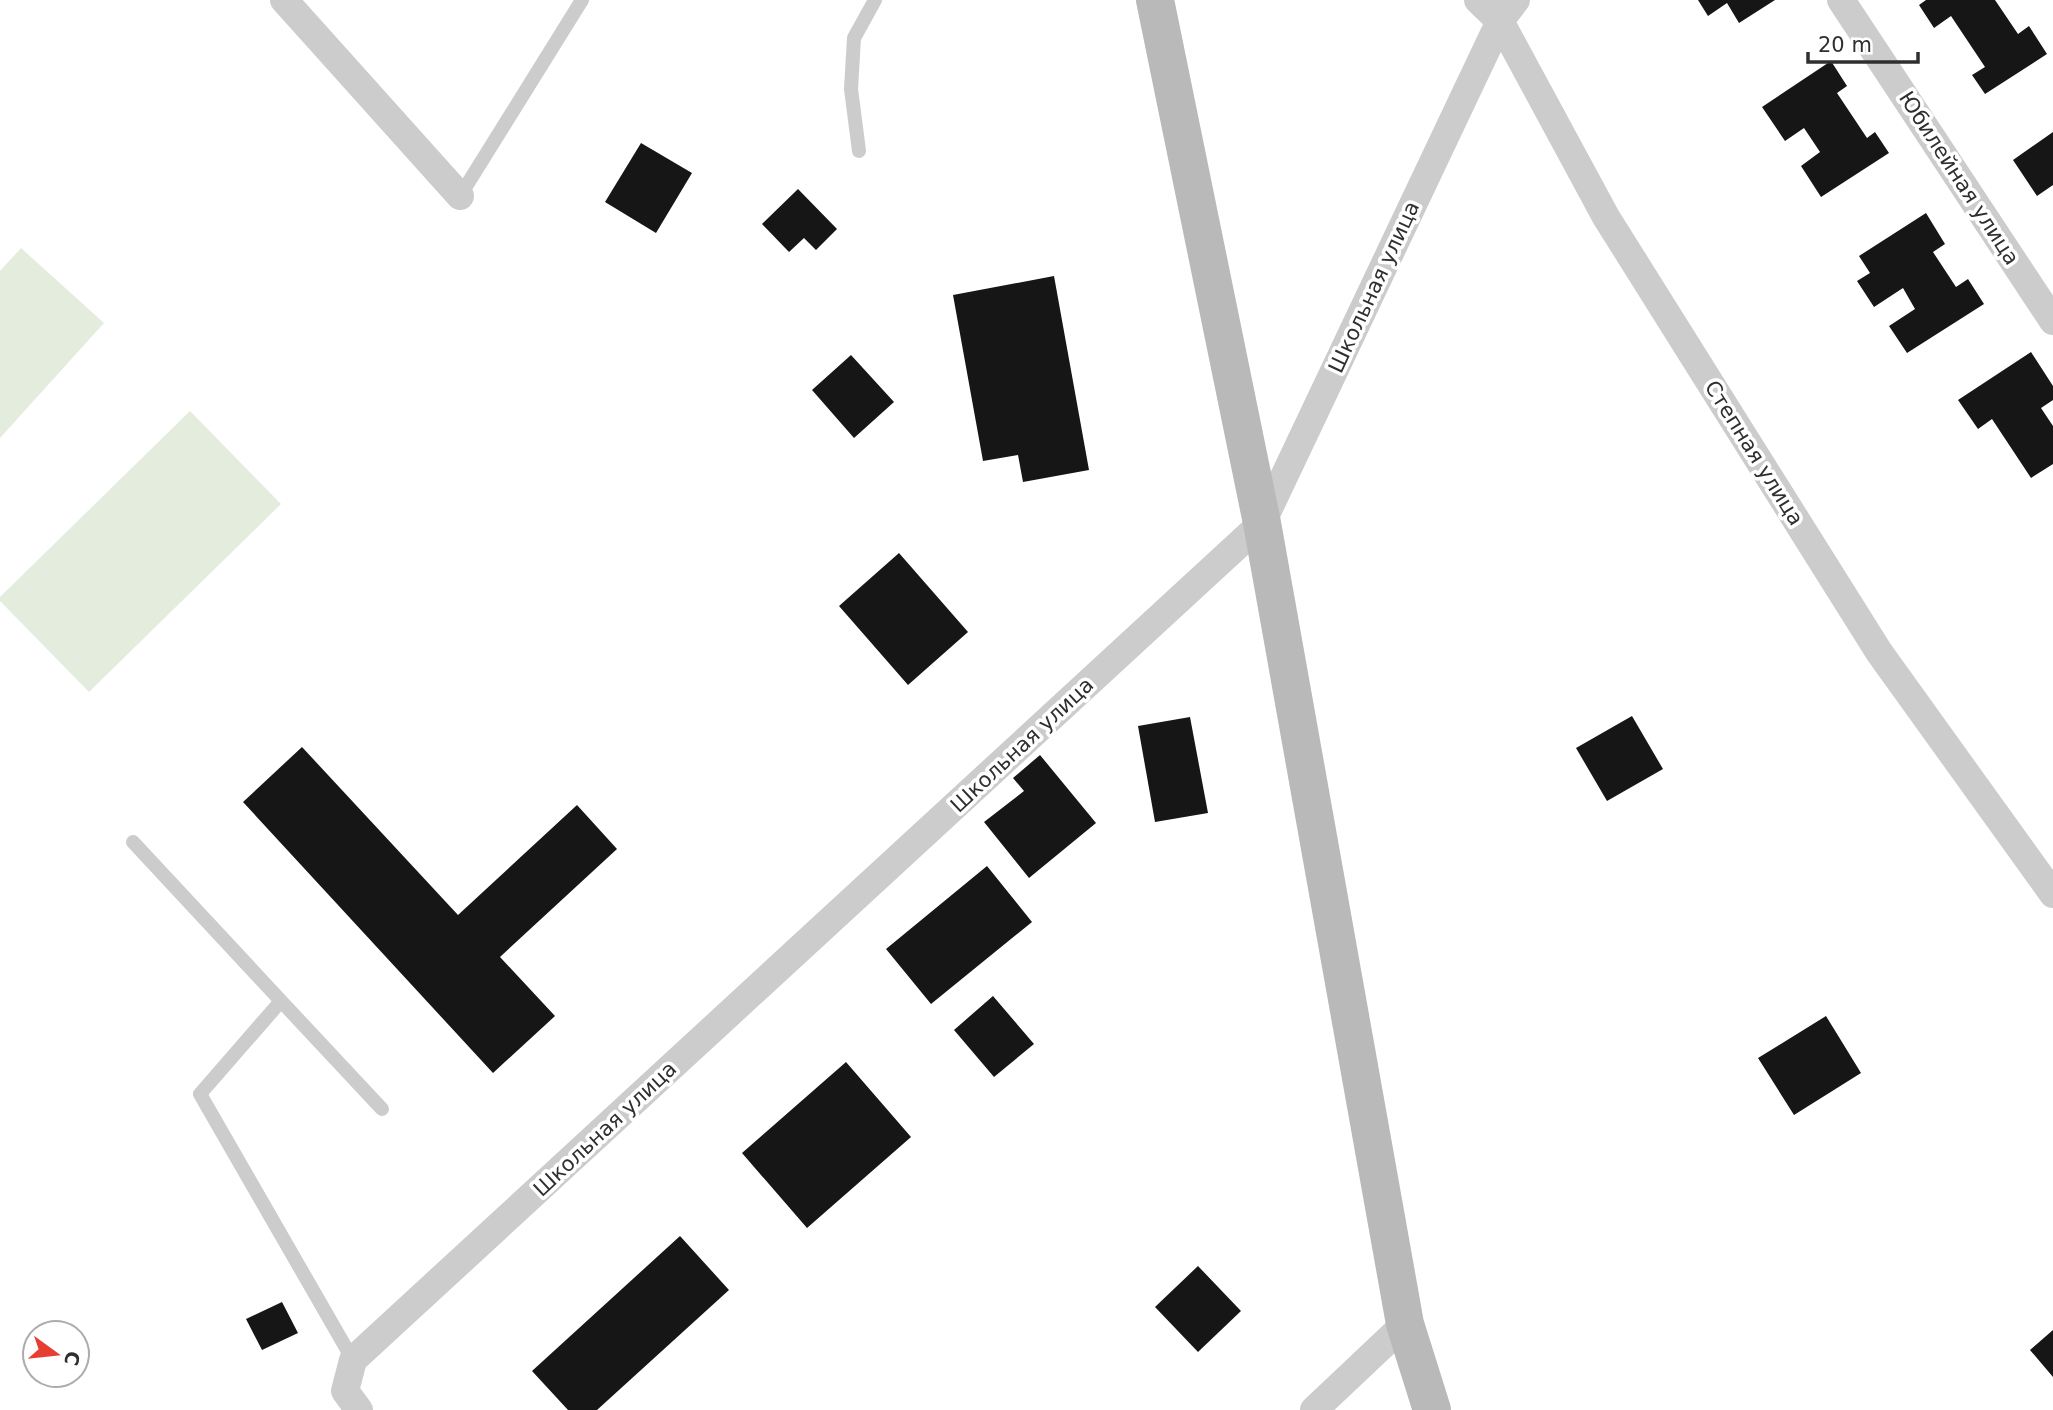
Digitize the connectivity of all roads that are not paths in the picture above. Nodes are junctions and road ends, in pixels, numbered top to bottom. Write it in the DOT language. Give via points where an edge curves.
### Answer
graph roads {
  1 [pos="285,0"];
  2 [pos="582,0"];
  3 [pos="875,0"];
  4 [pos="1154,0"];
  5 [pos="1478,0"];
  6 [pos="1841,0"];
  7 [pos="1508,10"];
  8 [pos="859,151"];
  9 [pos="460,196"];
  10 [pos="2053,321"];
  11 [pos="1262,523"];
  12 [pos="133,842"];
  13 [pos="2053,894"];
  14 [pos="281,1001"];
  15 [pos="382,1109"];
  16 [pos="1405,1324"];
  17 [pos="353,1360"];
  18 [pos="359,1410"];
  19 [pos="1314,1410"];
  20 [pos="1432,1410"];
  1 -- 9 [label="street"];
  2 -- 9 [label="lane"];
  3 -- 8 [label="lane" via="854,38 851,89"];
  4 -- 11 [label="street"];
  5 -- 7 [label="street, Степная улица"];
  6 -- 10 [label="street, Юбилейная улица"];
  7 -- 11 [label="street, Школьная улица"];
  7 -- 13 [label="street, Степная улица" via="1606,217 1872,640"];
  11 -- 16 [label="street"];
  11 -- 17 [label="street, Школьная улица"];
  12 -- 14 [label="lane"];
  14 -- 15 [label="lane"];
  14 -- 17 [label="lane" via="200,1094"];
  16 -- 19 [label="street"];
  16 -- 20 [label="street"];
  17 -- 18 [label="street" via="345,1391"];
}
